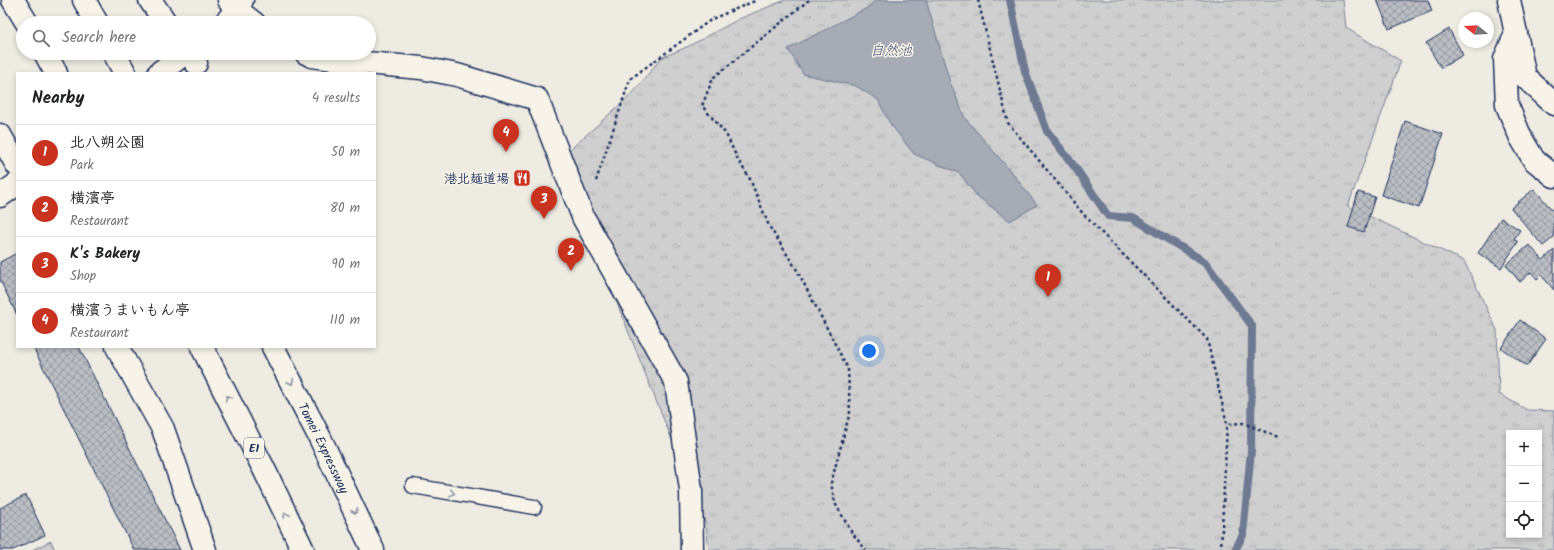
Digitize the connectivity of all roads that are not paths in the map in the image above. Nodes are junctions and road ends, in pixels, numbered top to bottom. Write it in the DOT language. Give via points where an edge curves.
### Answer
graph roads {
  1 [pos="13,0"];
  2 [pos="84,0"];
  3 [pos="150,0"];
  4 [pos="1509,0"];
  5 [pos="23,16"];
  6 [pos="93,16"];
  7 [pos="161,16"];
  8 [pos="1516,33"];
  9 [pos="49,60"];
  10 [pos="118,60"];
  11 [pos="183,60"];
  12 [pos="341,60"];
  13 [pos="55,72"];
  14 [pos="124,72"];
  15 [pos="161,72"];
  16 [pos="1554,104"];
  17 [pos="0,135"];
  18 [pos="16,163"];
  19 [pos="1554,176"];
  20 [pos="16,185"];
  21 [pos="0,196"];
  22 [pos="118,348"];
  23 [pos="203,348"];
  24 [pos="274,348"];
  25 [pos="413,486"];
  26 [pos="534,507"];
  27 [pos="206,550"];
  28 [pos="303,550"];
  29 [pos="373,550"];
  30 [pos="692,550"];
  1 -- 5 [label="main road"];
  2 -- 6 [label="main road"];
  3 -- 7 [label="main road"];
  4 -- 8 [label="main road"];
  8 -- 16 [label="main road" via="1525,77"];
  8 -- 19 [label="main road" via="1505,59 1507,105 1534,160"];
  9 -- 13 [label="main road"];
  10 -- 14 [label="main road"];
  11 -- 15 [label="main road"];
  12 -- 30 [label="main road" via="421,68 456,75 537,99 583,217 676,382 691,490"];
  17 -- 18 [label="main road"];
  20 -- 21 [label="main road"];
  22 -- 27 [label="main road" via="163,429"];
  28 -- 23 [label="main road, E1, one-way"];
  24 -- 29 [label="main road, Tomei Expressway, one-way"];
  25 -- 26 [label="lane, one-way"];
}
